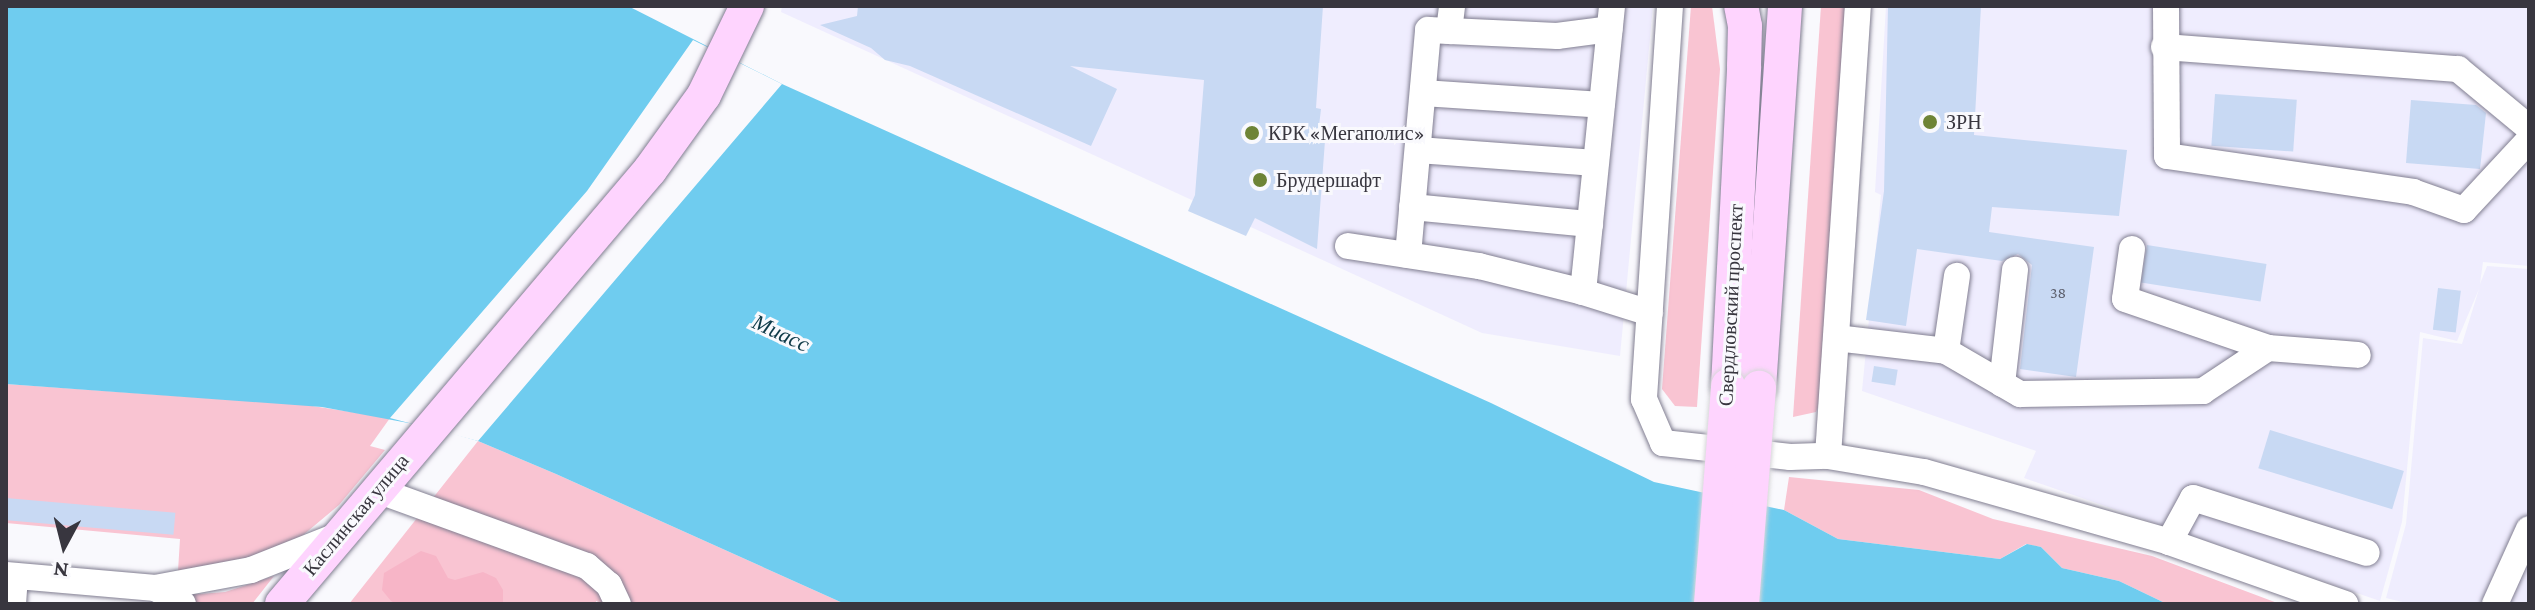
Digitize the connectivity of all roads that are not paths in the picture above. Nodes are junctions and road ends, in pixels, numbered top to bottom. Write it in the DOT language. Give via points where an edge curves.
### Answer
graph roads {
  1 [pos="747,6"];
  2 [pos="1670,6"];
  3 [pos="1741,6"];
  4 [pos="1785,6"];
  5 [pos="1858,6"];
  6 [pos="2166,6"];
  7 [pos="1450,18"];
  8 [pos="1611,18"];
  9 [pos="2164,47"];
  10 [pos="1423,93"];
  11 [pos="1602,105"];
  12 [pos="2529,128"];
  13 [pos="2529,140"];
  14 [pos="1418,150"];
  15 [pos="1596,163"];
  16 [pos="1412,207"];
  17 [pos="1590,224"];
  18 [pos="1348,246"];
  19 [pos="2132,249"];
  20 [pos="1408,255"];
  21 [pos="2015,270"];
  22 [pos="1957,276"];
  23 [pos="1583,292"];
  24 [pos="1650,313"];
  25 [pos="1836,338"];
  26 [pos="2268,348"];
  27 [pos="1946,351"];
  28 [pos="2358,355"];
  29 [pos="2002,384"];
  30 [pos="1743,387"];
  31 [pos="1828,456"];
  32 [pos="377,490"];
  33 [pos="2529,529"];
  34 [pos="337,536"];
  35 [pos="2169,542"];
  36 [pos="2367,553"];
  37 [pos="11,575"];
  38 [pos="155,588"];
  39 [pos="104,594"];
  40 [pos="13,604"];
  41 [pos="183,604"];
  42 [pos="282,604"];
  43 [pos="618,604"];
  44 [pos="1711,604"];
  45 [pos="1742,604"];
  46 [pos="2345,604"];
  47 [pos="2495,604"];
  1 -- 32 [label="main road, Каслинская улица" via="694,111 650,170"];
  2 -- 24 [label="street"];
  3 -- 30 [label="main road, Свердловский проспект"];
  4 -- 30 [label="main road, Свердловский проспект"];
  5 -- 25 [label="street"];
  6 -- 9 [label="street"];
  7 -- 8 [label="street" via="1557,36"];
  7 -- 10 [label="street" via="1428,30"];
  8 -- 11 [label="street"];
  9 -- 12 [label="street" via="2458,69"];
  9 -- 13 [label="street" via="2167,156 2413,192 2464,210"];
  10 -- 11 [label="street"];
  10 -- 14 [label="street"];
  11 -- 15 [label="street"];
  14 -- 15 [label="street"];
  14 -- 16 [label="street"];
  15 -- 17 [label="street"];
  16 -- 17 [label="street"];
  16 -- 20 [label="street"];
  17 -- 23 [label="street"];
  18 -- 20 [label="street"];
  19 -- 26 [label="street" via="2125,299"];
  20 -- 23 [label="street"];
  21 -- 29 [label="street"];
  22 -- 27 [label="street"];
  23 -- 24 [label="street"];
  24 -- 31 [label="street" via="1644,399 1663,443"];
  25 -- 27 [label="street"];
  25 -- 31 [label="street"];
  26 -- 28 [label="street"];
  26 -- 29 [label="street" via="2203,391 2020,394"];
  27 -- 29 [label="street"];
  30 -- 44 [label="main road, Свердловский проспект, bridge"];
  30 -- 45 [label="main road, Свердловский проспект, bridge"];
  31 -- 35 [label="street" via="1924,472"];
  32 -- 34 [label="main road, Каслинская улица"];
  32 -- 43 [label="street" via="587,566 609,585"];
  33 -- 47 [label="street"];
  34 -- 38 [label="street" via="251,570"];
  34 -- 42 [label="main road, Каслинская улица"];
  35 -- 36 [label="street" via="2193,498"];
  35 -- 46 [label="street"];
  37 -- 39 [label="street"];
  37 -- 40 [label="street"];
  38 -- 39 [label="street"];
  38 -- 41 [label="street"];
}
